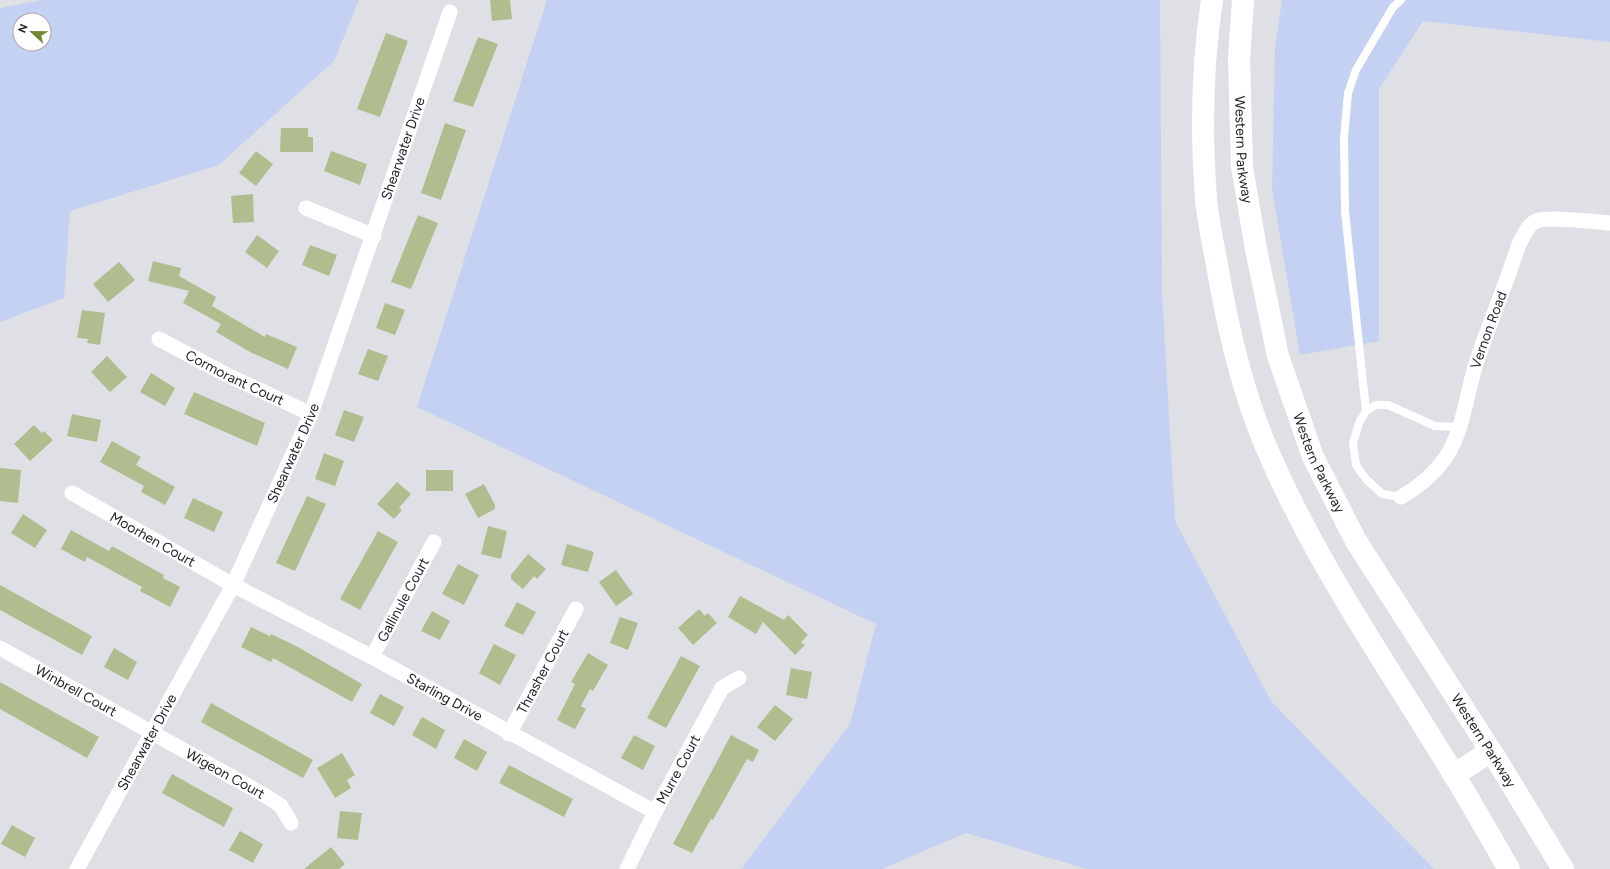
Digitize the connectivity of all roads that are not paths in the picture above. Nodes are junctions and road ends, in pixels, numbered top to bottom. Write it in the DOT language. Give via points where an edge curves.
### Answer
graph roads {
  1 [pos="1212,0"];
  2 [pos="1243,0"];
  3 [pos="1401,0"];
  4 [pos="450,12"];
  5 [pos="306,208"];
  6 [pos="1610,223"];
  7 [pos="374,236"];
  8 [pos="159,339"];
  9 [pos="1366,411"];
  10 [pos="311,414"];
  11 [pos="1459,427"];
  12 [pos="72,494"];
  13 [pos="1401,497"];
  14 [pos="434,542"];
  15 [pos="233,585"];
  16 [pos="576,609"];
  17 [pos="0,648"];
  18 [pos="372,657"];
  19 [pos="739,678"];
  20 [pos="152,733"];
  21 [pos="509,734"];
  22 [pos="1491,751"];
  23 [pos="1454,775"];
  24 [pos="655,812"];
  25 [pos="291,823"];
  26 [pos="77,869"];
  27 [pos="627,869"];
  28 [pos="1508,869"];
  29 [pos="1563,869"];
  1 -- 23 [label="main road" via="1202,95 1206,200 1226,314 1244,387 1264,442 1290,500 1330,575 1387,671"];
  2 -- 22 [label="main road, Western Parkway" via="1239,59 1242,167 1278,356 1313,457 1356,541"];
  3 -- 9 [label="lane" via="1393,7 1356,70 1348,93 1344,138 1345,211"];
  4 -- 7 [label="street, Shearwater Drive"];
  5 -- 7 [label="street"];
  6 -- 11 [label="street, Vernon Road" via="1551,220 1536,221 1529,226 1475,367"];
  7 -- 10 [label="street, Shearwater Drive"];
  8 -- 10 [label="street, Cormorant Court" via="227,375"];
  9 -- 11 [label="lane" via="1376,405 1388,405 1435,426"];
  9 -- 13 [label="lane" via="1353,443 1356,465 1382,494"];
  10 -- 15 [label="street, Shearwater Drive"];
  11 -- 13 [label="street, Vernon Road" via="1446,456 1432,474"];
  12 -- 15 [label="street, Moorhen Court"];
  14 -- 18 [label="street, Gallinule Court"];
  15 -- 18 [label="street, Starling Drive"];
  15 -- 20 [label="street, Shearwater Drive"];
  16 -- 21 [label="street, Thrasher Court"];
  17 -- 20 [label="street, Winbrell Court"];
  18 -- 21 [label="street, Starling Drive"];
  19 -- 24 [label="street, Murre Court" via="722,688"];
  20 -- 25 [label="street, Wigeon Court" via="266,796 281,806"];
  20 -- 26 [label="street, Shearwater Drive"];
  21 -- 24 [label="street, Starling Drive"];
  22 -- 23 [label="main road"];
  22 -- 29 [label="main road, Western Parkway"];
  23 -- 28 [label="main road"];
  24 -- 27 [label="street, Murre Court"];
}
